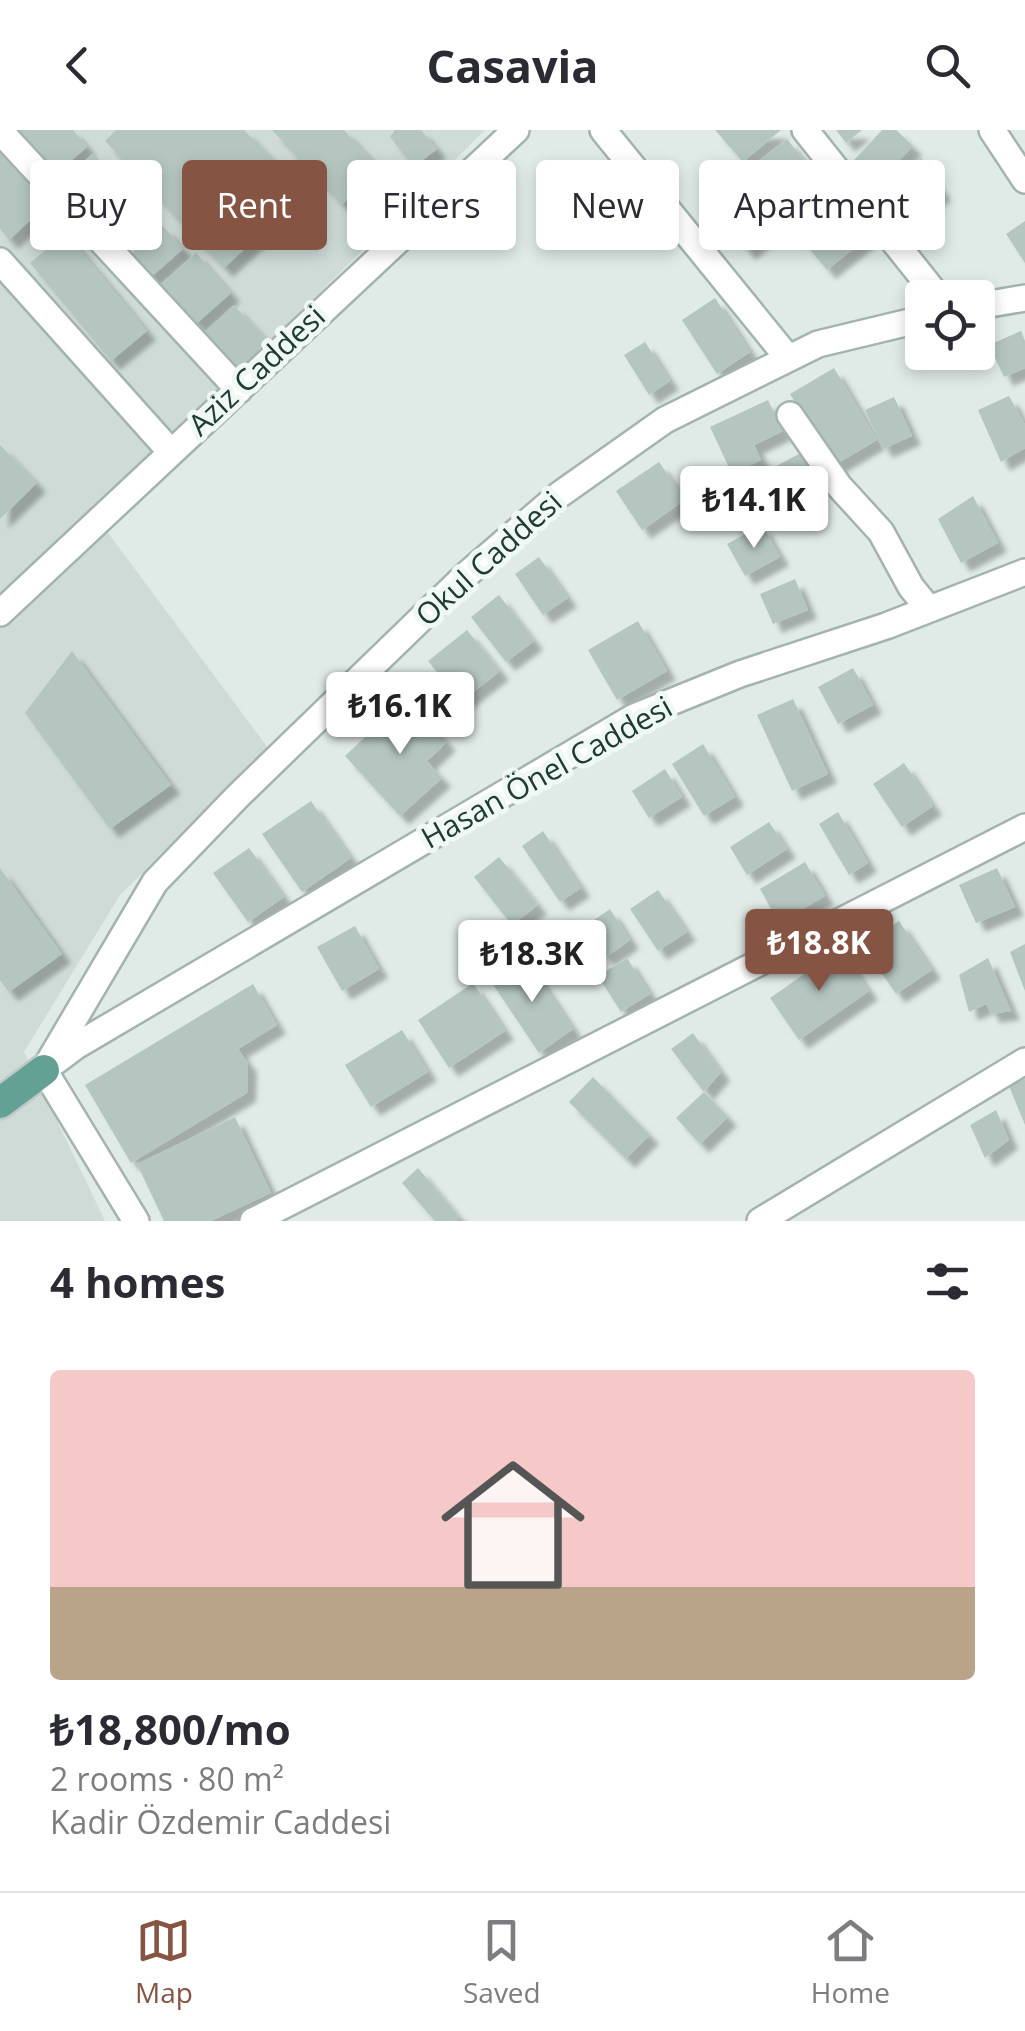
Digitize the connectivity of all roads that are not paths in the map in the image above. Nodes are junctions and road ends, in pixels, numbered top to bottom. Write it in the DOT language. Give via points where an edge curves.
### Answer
graph roads {
  1 [pos="516,130"];
  2 [pos="603,130"];
  3 [pos="805,130"];
  4 [pos="992,130"];
  5 [pos="0,131"];
  6 [pos="1025,180"];
  7 [pos="0,261"];
  8 [pos="925,280"];
  9 [pos="1025,298"];
  10 [pos="995,303"];
  11 [pos="905,323"];
  12 [pos="788,358"];
  13 [pos="239,390"];
  14 [pos="790,415"];
  15 [pos="170,451"];
  16 [pos="1025,572"];
  17 [pos="929,610"];
  18 [pos="0,613"];
  19 [pos="1025,827"];
  20 [pos="1025,1061"];
  21 [pos="44,1070"];
  22 [pos="0,1103"];
  23 [pos="136,1221"];
  24 [pos="253,1221"];
  25 [pos="760,1221"];
  1 -- 13 [label="street, Aziz Caddesi"];
  2 -- 12 [label="street"];
  3 -- 8 [label="street"];
  4 -- 6 [label="street"];
  5 -- 13 [label="street"];
  7 -- 15 [label="street"];
  9 -- 10 [label="street"];
  11 -- 12 [label="street, Okul Caddesi"];
  12 -- 21 [label="street, Okul Caddesi" via="665,420 559,495 466,575 155,882"];
  13 -- 15 [label="street, Aziz Caddesi"];
  14 -- 17 [label="street" via="881,532"];
  15 -- 18 [label="street, Aziz Caddesi"];
  16 -- 17 [label="street, Hasan Önel Caddesi"];
  17 -- 21 [label="street, Hasan Önel Caddesi" via="634,718"];
  19 -- 24 [label="street"];
  20 -- 25 [label="street"];
  21 -- 22 [label="main road, Hasan Önel Caddesi"];
  21 -- 23 [label="street"];
}
